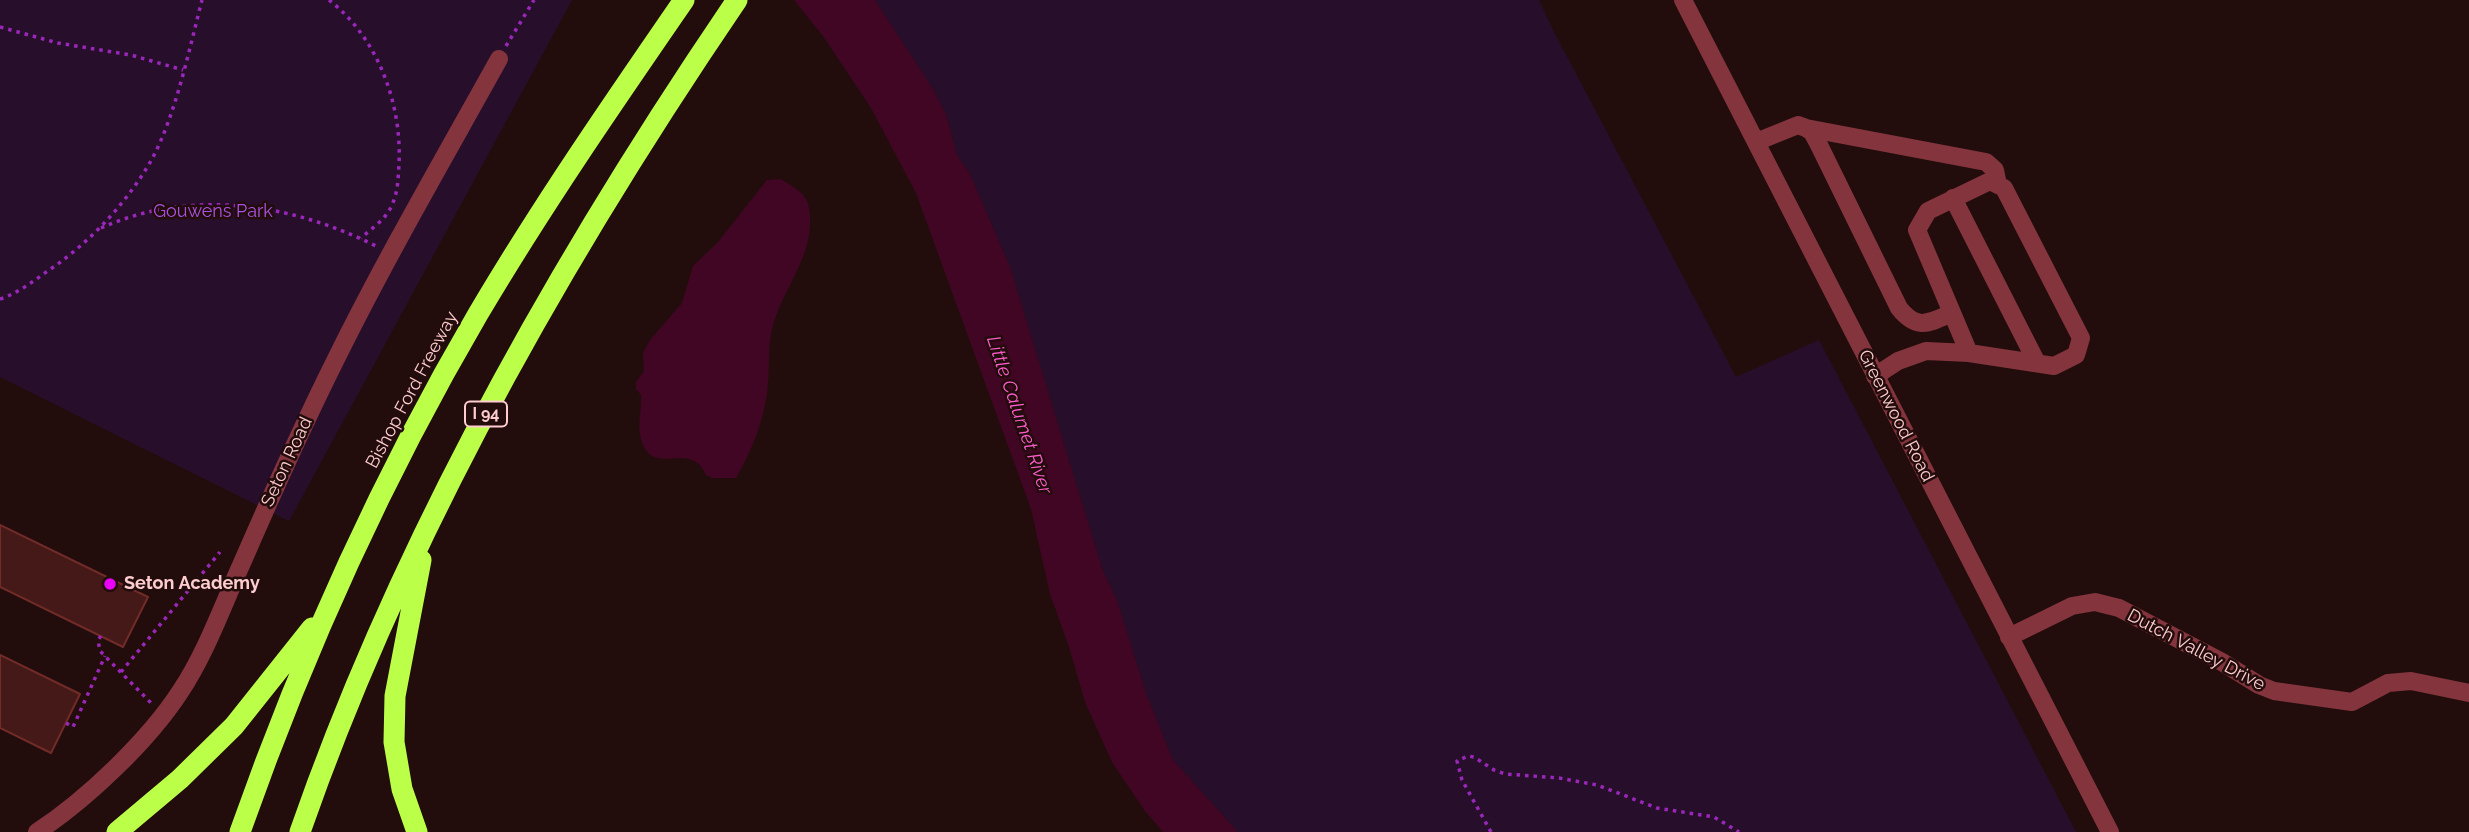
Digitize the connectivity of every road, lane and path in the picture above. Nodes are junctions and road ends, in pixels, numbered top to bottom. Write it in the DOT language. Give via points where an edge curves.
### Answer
graph roads {
  1 [pos="202,0"];
  2 [pos="329,0"];
  3 [pos="534,0"];
  4 [pos="684,0"];
  5 [pos="737,0"];
  6 [pos="1683,0"];
  7 [pos="0,27"];
  8 [pos="499,59"];
  9 [pos="183,70"];
  10 [pos="1806,128"];
  11 [pos="1756,142"];
  12 [pos="1998,185"];
  13 [pos="1954,198"];
  14 [pos="100,229"];
  15 [pos="361,239"];
  16 [pos="391,253"];
  17 [pos="0,299"];
  18 [pos="1952,313"];
  19 [pos="1969,353"];
  20 [pos="2037,363"];
  21 [pos="1875,376"];
  22 [pos="426,533"];
  23 [pos="220,552"];
  24 [pos="324,614"];
  25 [pos="101,636"];
  26 [pos="2009,637"];
  27 [pos="105,656"];
  28 [pos="121,672"];
  29 [pos="2469,693"];
  30 [pos="163,715"];
  31 [pos="66,723"];
  32 [pos="37,832"];
  33 [pos="117,832"];
  34 [pos="240,832"];
  35 [pos="300,832"];
  36 [pos="416,832"];
  37 [pos="1491,832"];
  38 [pos="1740,832"];
  39 [pos="2110,832"];
  1 -- 9 [label="path"];
  2 -- 15 [label="path" via="357,26 371,47 384,74 398,129 398,189 390,209"];
  3 -- 8 [label="path"];
  4 -- 24 [label="highway, Bishop Ford Freeway" via="548,201 478,316 416,426"];
  5 -- 22 [label="highway, I 94" via="587,233 522,345"];
  6 -- 11 [label="street, Greenwood Road"];
  7 -- 9 [label="path"];
  8 -- 16 [label="street, Seton Road"];
  9 -- 14 [label="path" via="153,157"];
  10 -- 11 [label="street" via="1793,126"];
  10 -- 12 [label="street" via="1986,162 1995,170"];
  10 -- 18 [label="street" via="1819,145 1899,309 1912,322 1924,324"];
  11 -- 21 [label="street, Greenwood Road"];
  12 -- 13 [label="street" via="1990,181"];
  12 -- 20 [label="street" via="2004,188 2081,338 2076,355 2054,366"];
  13 -- 18 [label="street" via="1928,211 1917,230"];
  13 -- 20 [label="street"];
  14 -- 15 [label="path" via="146,212 220,204 303,216"];
  14 -- 17 [label="path" via="15,294"];
  15 -- 16 [label="path"];
  16 -- 30 [label="street, Seton Road" via="295,445 200,657"];
  18 -- 19 [label="street"];
  19 -- 20 [label="street"];
  19 -- 21 [label="street" via="1926,351"];
  21 -- 26 [label="street, Greenwood Road"];
  22 -- 35 [label="highway, I 94" via="356,688"];
  22 -- 36 [label="highway" via="394,695 394,742"];
  23 -- 28 [label="path"];
  24 -- 33 [label="highway" via="234,726"];
  24 -- 34 [label="highway, Bishop Ford Freeway"];
  25 -- 27 [label="path" via="98,645"];
  26 -- 29 [label="street, Dutch Valley Drive" via="2072,606 2095,602 2119,608 2274,691 2352,702 2388,683 2411,681"];
  26 -- 39 [label="street, Greenwood Road"];
  27 -- 28 [label="path"];
  27 -- 31 [label="path" via="73,727"];
  28 -- 30 [label="path"];
  30 -- 32 [label="street, Seton Road" via="102,779"];
  37 -- 38 [label="path" via="1458,773 1460,758 1474,757 1505,774 1597,785 1645,804 1714,817"];
}
